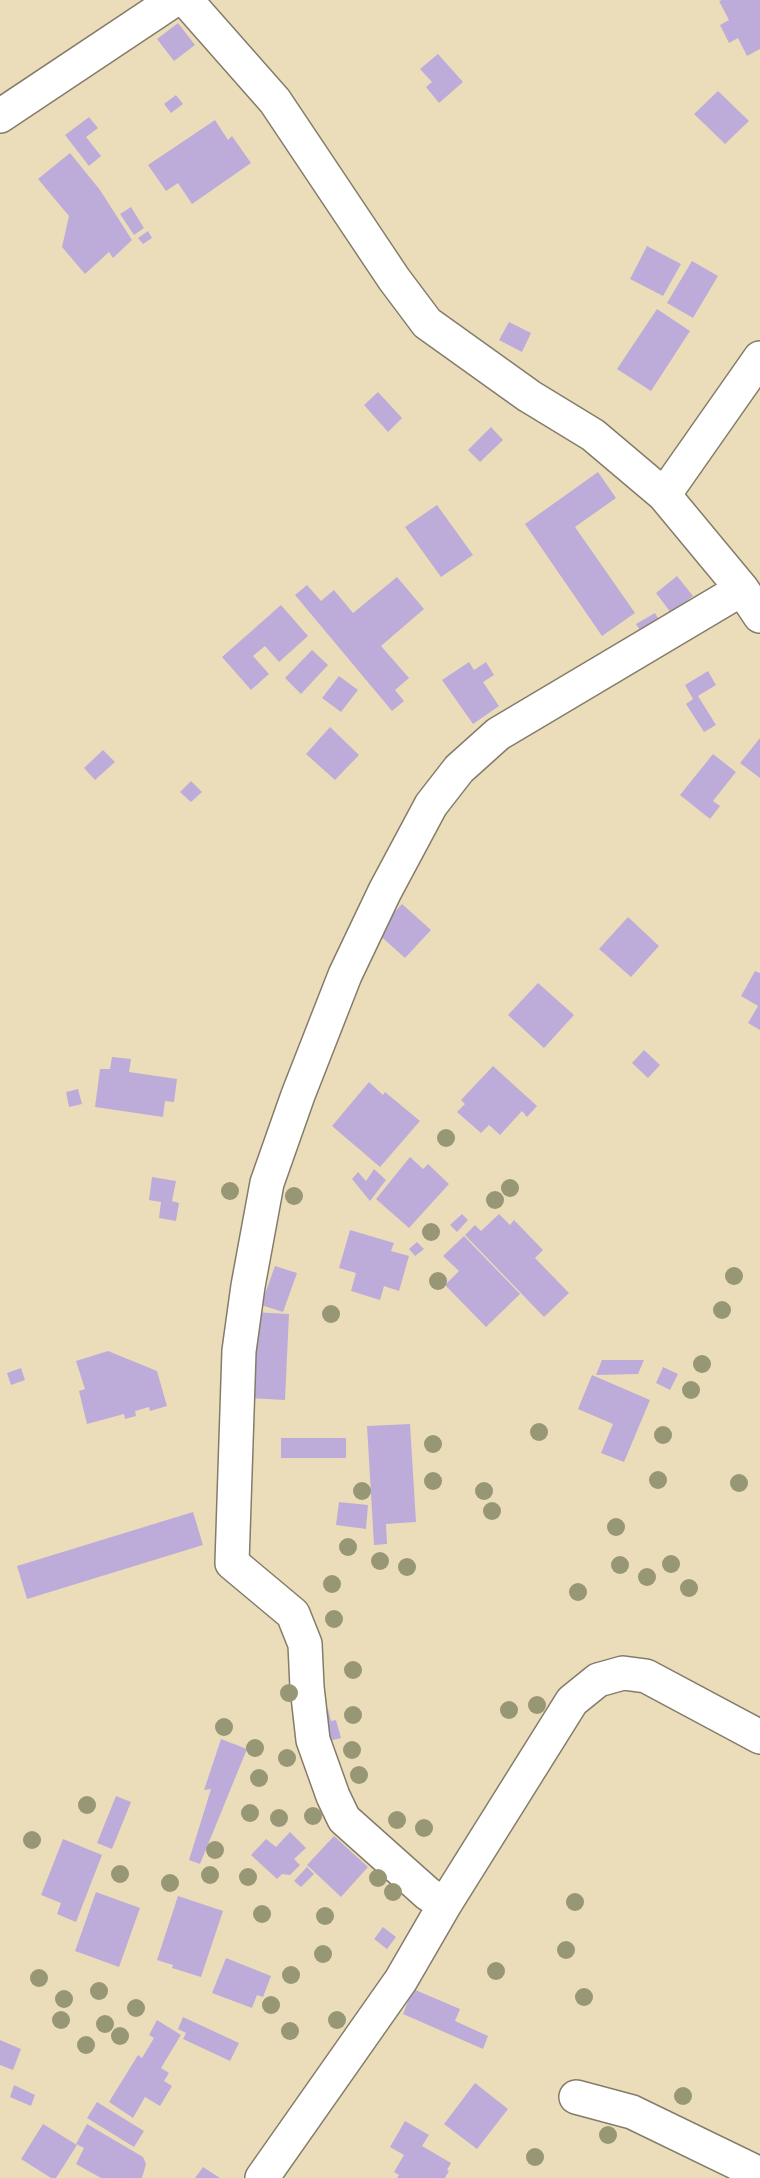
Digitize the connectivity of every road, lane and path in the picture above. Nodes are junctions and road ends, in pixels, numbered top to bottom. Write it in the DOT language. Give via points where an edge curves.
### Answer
graph roads {
  1 [pos="174,0"];
  2 [pos="186,0"];
  3 [pos="0,116"];
  4 [pos="760,358"];
  5 [pos="664,495"];
  6 [pos="742,589"];
  7 [pos="760,616"];
  8 [pos="760,1737"];
  9 [pos="445,1904"];
  10 [pos="576,2097"];
  11 [pos="760,2174"];
  12 [pos="262,2178"];
  1 -- 3 [label="street"];
  2 -- 5 [label="street" via="275,101 427,323 529,396 593,435"];
  4 -- 5 [label="street"];
  5 -- 6 [label="street"];
  6 -- 7 [label="street"];
  6 -- 9 [label="street" via="498,734 459,769 431,805 345,975 267,1184 239,1350 232,1563 293,1614 305,1644 313,1740 344,1819 428,1894"];
  8 -- 9 [label="street" via="646,1676 623,1673 598,1680 572,1701"];
  9 -- 12 [label="street" via="401,1980"];
  10 -- 11 [label="street" via="632,2112"];
}
